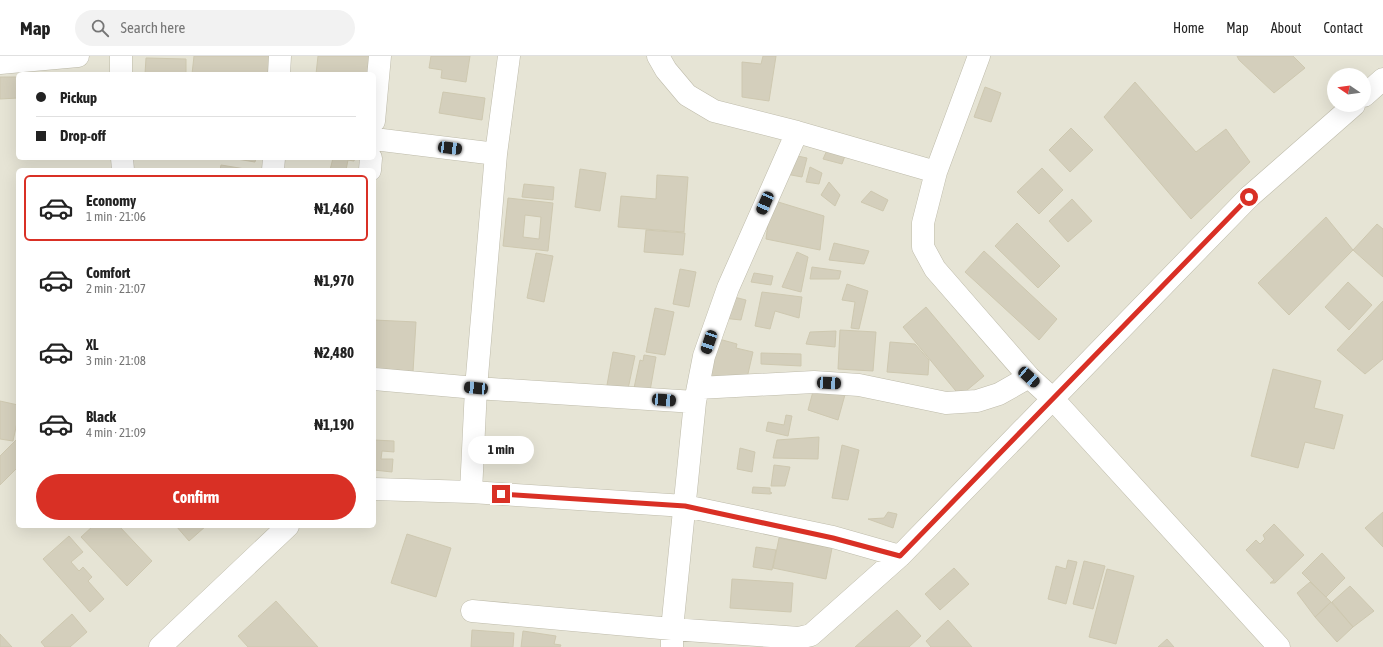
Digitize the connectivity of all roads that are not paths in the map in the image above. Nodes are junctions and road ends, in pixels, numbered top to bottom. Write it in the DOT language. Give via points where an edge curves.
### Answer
graph roads {
  1 [pos="78,56"];
  2 [pos="121,56"];
  3 [pos="280,56"];
  4 [pos="380,56"];
  5 [pos="509,56"];
  6 [pos="658,56"];
  7 [pos="979,56"];
  8 [pos="11,60"];
  9 [pos="121,72"];
  10 [pos="279,72"];
  11 [pos="1383,79"];
  12 [pos="1371,90"];
  13 [pos="376,99"];
  14 [pos="1346,112"];
  15 [pos="797,132"];
  16 [pos="376,139"];
  17 [pos="496,154"];
  18 [pos="936,172"];
  19 [pos="1029,377"];
  20 [pos="376,379"];
  21 [pos="476,388"];
  22 [pos="697,395"];
  23 [pos="1053,399"];
  24 [pos="376,489"];
  25 [pos="471,492"];
  26 [pos="685,506"];
  27 [pos="286,528"];
  28 [pos="900,556"];
  29 [pos="472,611"];
  30 [pos="672,638"];
  31 [pos="160,647"];
  32 [pos="1279,647"];
  1 -- 8 [label="street"];
  2 -- 9 [label="street"];
  3 -- 10 [label="street"];
  4 -- 13 [label="street"];
  5 -- 17 [label="street"];
  6 -- 15 [label="street" via="687,95 714,111"];
  7 -- 18 [label="street"];
  11 -- 12 [label="street"];
  14 -- 23 [label="street" via="1249,197"];
  15 -- 18 [label="street"];
  15 -- 22 [label="street" via="728,288 704,356"];
  16 -- 17 [label="street"];
  17 -- 21 [label="street"];
  18 -- 19 [label="street" via="923,223 923,247 935,269"];
  19 -- 22 [label="street" via="999,394 977,401 946,404 859,385 814,382"];
  19 -- 23 [label="street"];
  20 -- 21 [label="street"];
  21 -- 22 [label="street"];
  21 -- 25 [label="street"];
  22 -- 26 [label="street"];
  23 -- 28 [label="street"];
  23 -- 32 [label="street"];
  24 -- 25 [label="street"];
  25 -- 26 [label="street"];
  26 -- 28 [label="street" via="833,538"];
  26 -- 30 [label="street"];
  27 -- 31 [label="street"];
  28 -- 30 [label="street" via="811,635 799,638"];
  29 -- 30 [label="street"];
}
